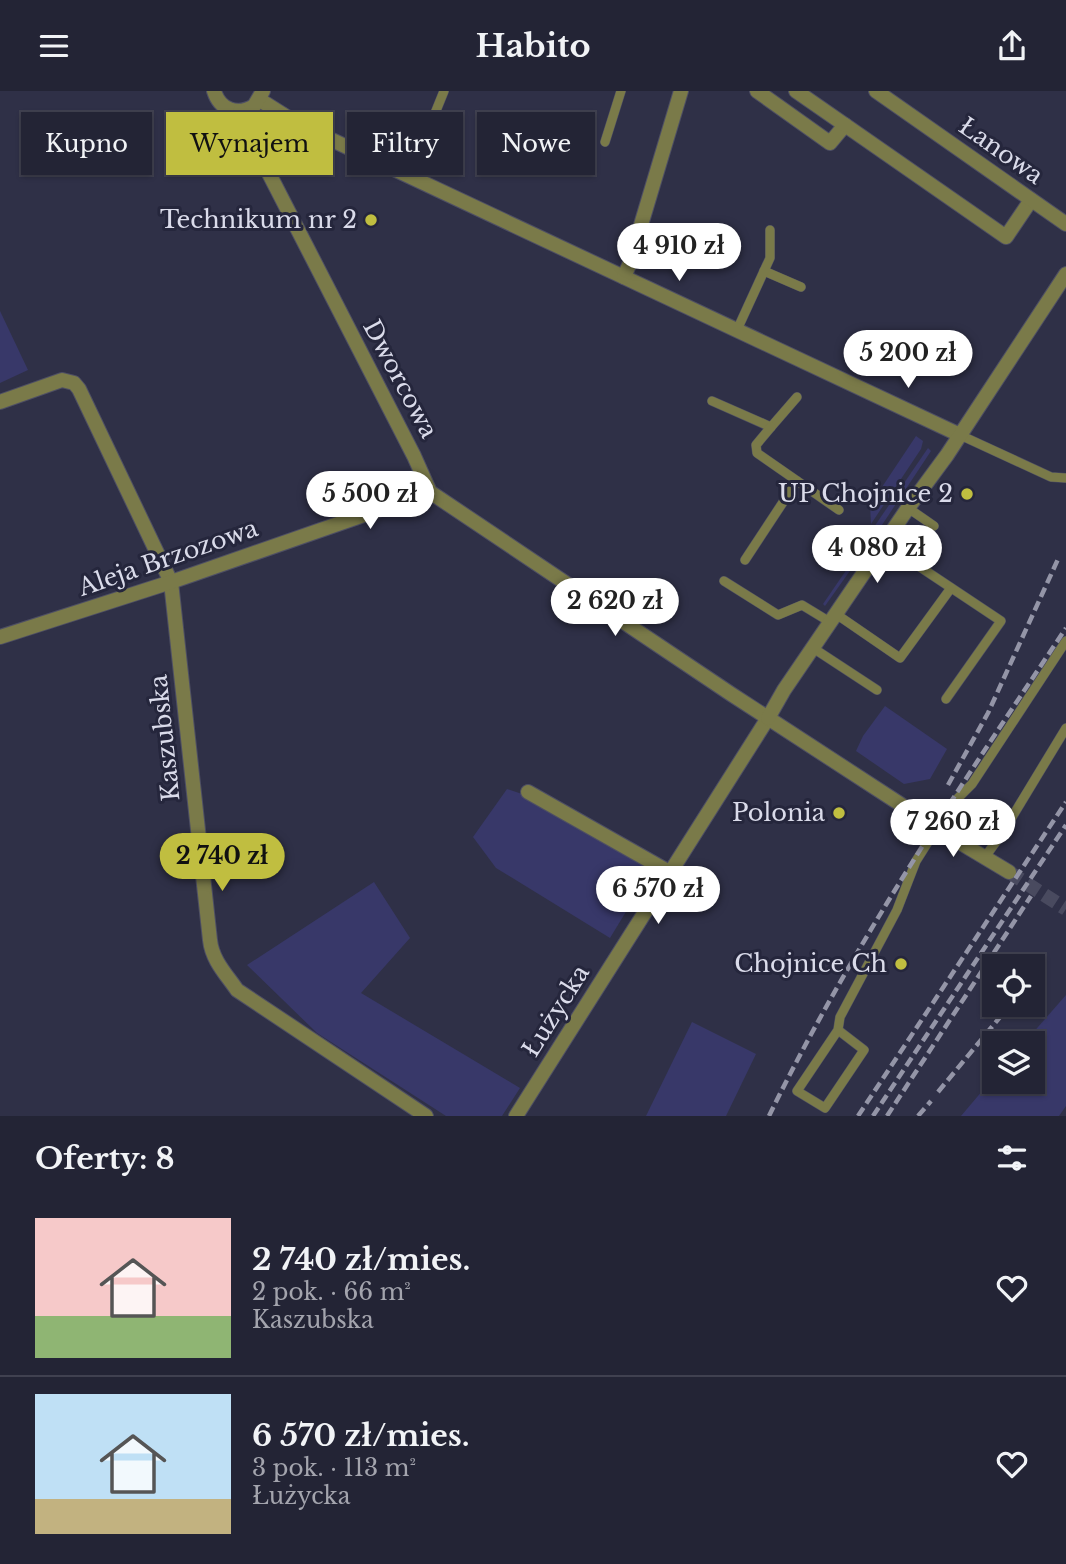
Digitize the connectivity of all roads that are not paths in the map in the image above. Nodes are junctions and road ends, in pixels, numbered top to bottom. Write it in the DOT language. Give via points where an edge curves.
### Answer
graph roads {
  1 [pos="214,91"];
  2 [pos="444,91"];
  3 [pos="621,91"];
  4 [pos="681,91"];
  5 [pos="757,91"];
  6 [pos="796,91"];
  7 [pos="876,91"];
  8 [pos="262,95"];
  9 [pos="240,111"];
  10 [pos="281,112"];
  11 [pos="436,112"];
  12 [pos="845,125"];
  13 [pos="605,142"];
  14 [pos="270,175"];
  15 [pos="410,175"];
  16 [pos="1031,200"];
  17 [pos="1066,224"];
  18 [pos="770,230"];
  19 [pos="764,271"];
  20 [pos="1066,274"];
  21 [pos="624,277"];
  22 [pos="801,287"];
  23 [pos="737,330"];
  24 [pos="797,397"];
  25 [pos="712,401"];
  26 [pos="0,402"];
  27 [pos="771,427"];
  28 [pos="960,435"];
  29 [pos="1066,478"];
  30 [pos="797,481"];
  31 [pos="430,492"];
  32 [pos="908,508"];
  33 [pos="839,510"];
  34 [pos="934,526"];
  35 [pos="884,543"];
  36 [pos="745,560"];
  37 [pos="724,581"];
  38 [pos="172,582"];
  39 [pos="951,588"];
  40 [pos="833,618"];
  41 [pos="0,637"];
  42 [pos="1066,641"];
  43 [pos="813,648"];
  44 [pos="877,690"];
  45 [pos="946,699"];
  46 [pos="768,718"];
  47 [pos="1066,728"];
  48 [pos="528,792"];
  49 [pos="917,815"];
  50 [pos="939,830"];
  51 [pos="985,857"];
  52 [pos="671,873"];
  53 [pos="1009,873"];
  54 [pos="838,1030"];
  55 [pos="426,1116"];
  56 [pos="516,1116"];
  1 -- 9 [label="street" via="224,107"];
  2 -- 11 [label="lane"];
  3 -- 13 [label="lane"];
  4 -- 21 [label="street"];
  5 -- 12 [label="street" via="831,143"];
  6 -- 12 [label="street"];
  7 -- 16 [label="street, Łanowa"];
  8 -- 9 [label="street" via="250,109"];
  8 -- 10 [label="street"];
  12 -- 16 [label="street" via="1006,237"];
  14 -- 31 [label="street, Dworcowa"];
  15 -- 21 [label="street"];
  16 -- 17 [label="street, Łanowa"];
  18 -- 19 [label="lane" via="770,258"];
  19 -- 22 [label="lane"];
  19 -- 23 [label="lane"];
  20 -- 28 [label="street, Łużycka"];
  21 -- 23 [label="street"];
  23 -- 28 [label="street"];
  24 -- 27 [label="lane"];
  25 -- 27 [label="lane"];
  26 -- 38 [label="street, Kaszubska" via="62,380 74,383"];
  27 -- 30 [label="lane" via="757,445 757,453"];
  28 -- 29 [label="lane" via="1051,477"];
  28 -- 32 [label="street, Łużycka"];
  30 -- 33 [label="lane"];
  30 -- 36 [label="lane"];
  31 -- 38 [label="street, Aleja Brzozowa"];
  31 -- 46 [label="street"];
  32 -- 34 [label="lane"];
  32 -- 35 [label="street, Łużycka"];
  35 -- 39 [label="lane"];
  35 -- 40 [label="street, Łużycka"];
  37 -- 40 [label="lane" via="778,615 802,605"];
  38 -- 41 [label="street, Aleja Brzozowa"];
  38 -- 55 [label="street, Kaszubska" via="211,952 237,990"];
  39 -- 40 [label="lane" via="900,658"];
  39 -- 45 [label="lane" via="1001,621"];
  40 -- 43 [label="street, Łużycka"];
  42 -- 54 [label="lane" via="916,861 897,910 840,1017"];
  43 -- 44 [label="lane"];
  43 -- 46 [label="street, Łużycka"];
  46 -- 49 [label="street"];
  46 -- 52 [label="street, Łużycka"];
  47 -- 51 [label="lane"];
  48 -- 52 [label="street"];
  50 -- 51 [label="street"];
  51 -- 53 [label="street"];
  52 -- 56 [label="street, Łużycka"];
  54 -- 54 [label="lane" via="797,1091 825,1108 864,1050"];
}
